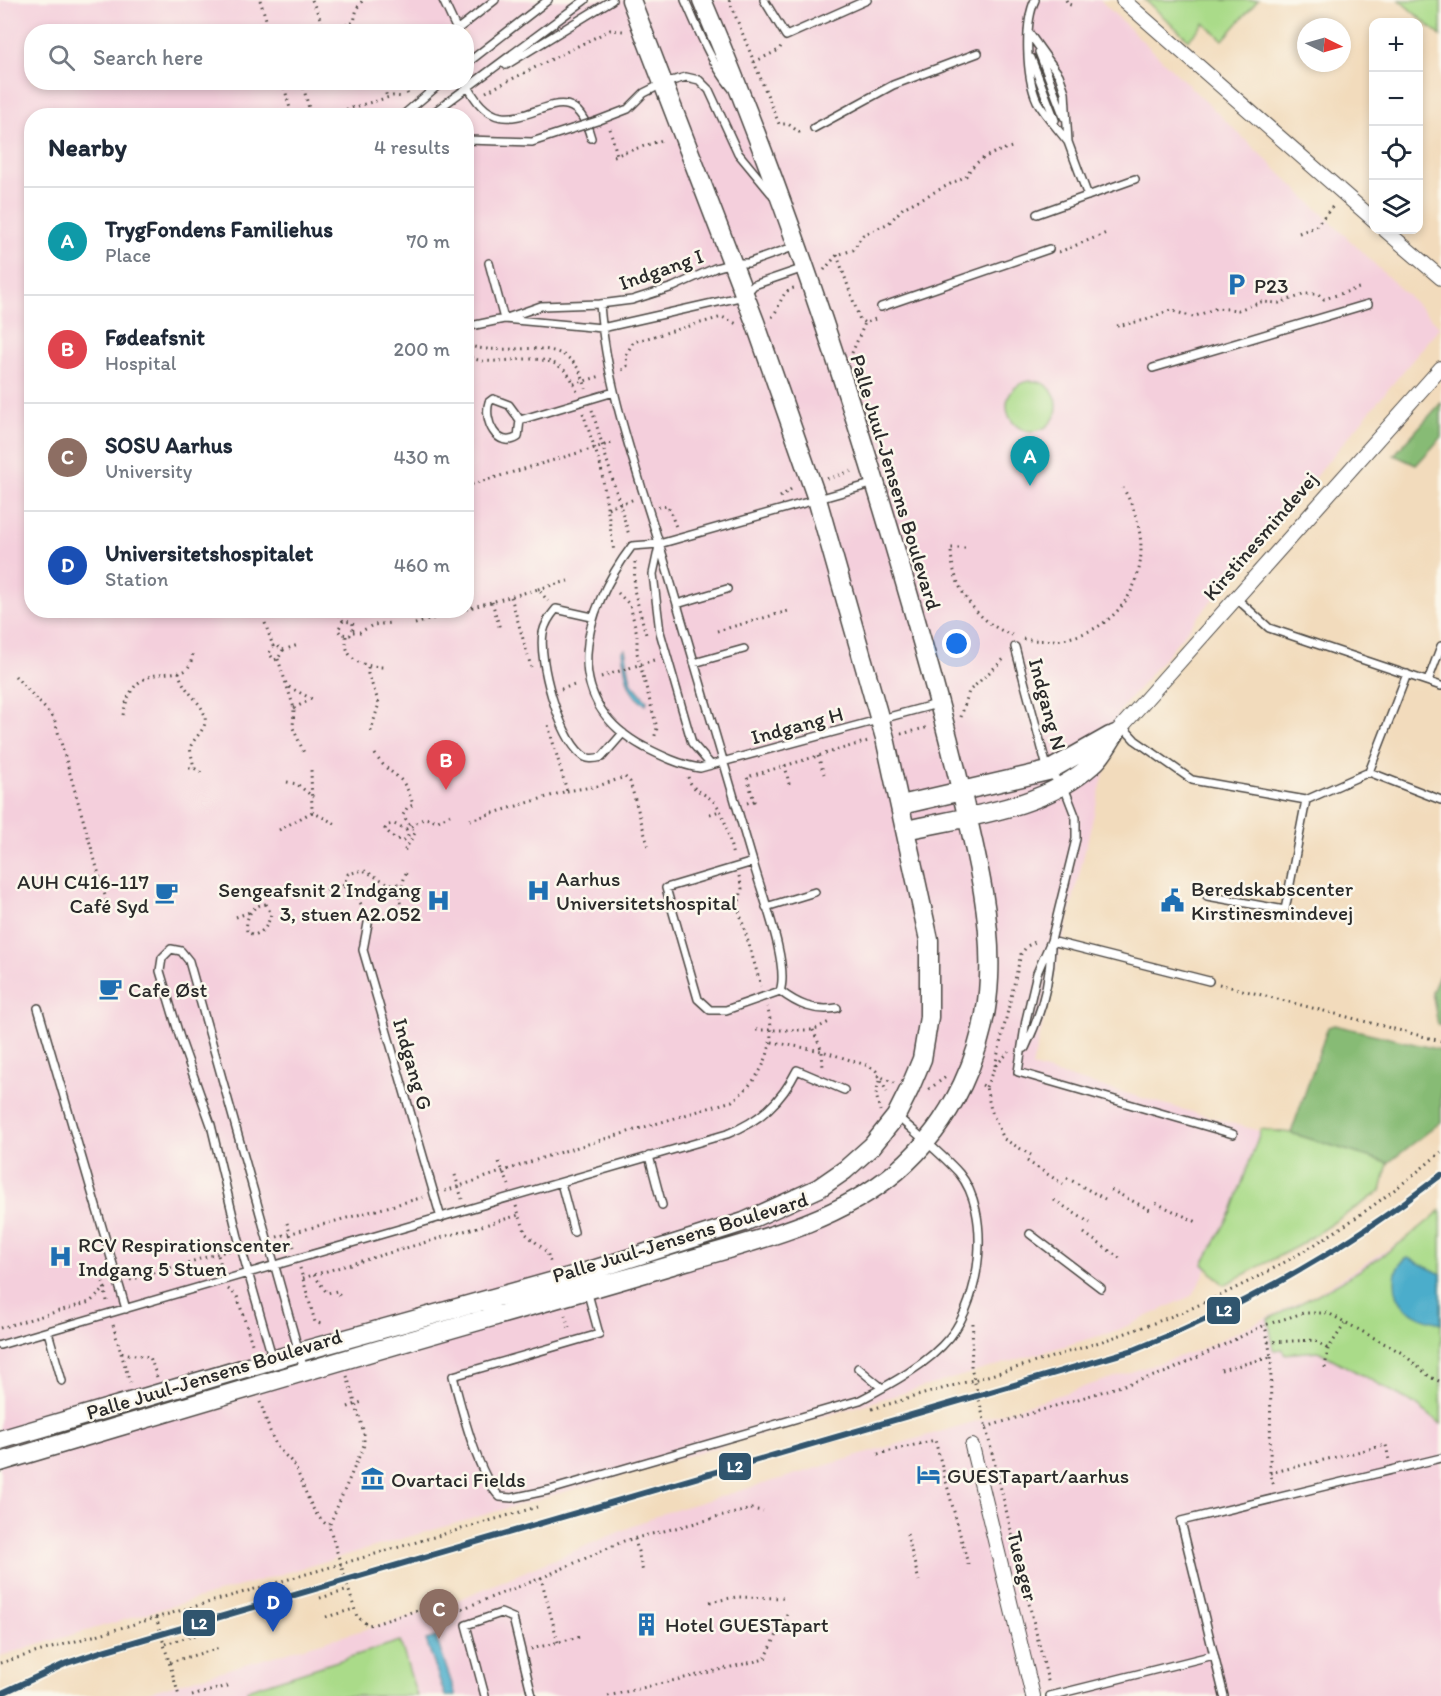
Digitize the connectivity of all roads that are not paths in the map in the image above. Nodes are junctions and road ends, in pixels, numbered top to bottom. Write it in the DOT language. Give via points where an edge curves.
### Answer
graph roads {
  1 [pos="443,0"];
  2 [pos="495,0"];
  3 [pos="548,0"];
  4 [pos="585,0"];
  5 [pos="612,0"];
  6 [pos="631,0"];
  7 [pos="644,0"];
  8 [pos="685,0"];
  9 [pos="702,0"];
  10 [pos="764,0"];
  11 [pos="867,0"];
  12 [pos="1035,0"];
  13 [pos="1123,0"];
  14 [pos="452,24"];
  15 [pos="464,24"];
  16 [pos="637,32"];
  17 [pos="1029,33"];
  18 [pos="978,53"];
  19 [pos="474,58"];
  20 [pos="488,74"];
  21 [pos="474,81"];
  22 [pos="664,83"];
  23 [pos="433,90"];
  24 [pos="461,90"];
  25 [pos="470,90"];
  26 [pos="744,103"];
  27 [pos="411,108"];
  28 [pos="439,108"];
  29 [pos="814,128"];
  30 [pos="474,137"];
  31 [pos="591,138"];
  32 [pos="474,141"];
  33 [pos="1068,142"];
  34 [pos="498,143"];
  35 [pos="1135,179"];
  36 [pos="1088,196"];
  37 [pos="785,212"];
  38 [pos="1036,214"];
  39 [pos="1369,216"];
  40 [pos="1390,234"];
  41 [pos="796,246"];
  42 [pos="1049,249"];
  43 [pos="489,263"];
  44 [pos="733,263"];
  45 [pos="804,268"];
  46 [pos="1441,278"];
  47 [pos="744,296"];
  48 [pos="600,304"];
  49 [pos="1368,304"];
  50 [pos="881,307"];
  51 [pos="504,319"];
  52 [pos="474,325"];
  53 [pos="602,328"];
  54 [pos="1153,368"];
  55 [pos="1441,368"];
  56 [pos="614,392"];
  57 [pos="520,420"];
  58 [pos="874,474"];
  59 [pos="814,491"];
  60 [pos="659,544"];
  61 [pos="727,590"];
  62 [pos="1236,598"];
  63 [pos="677,604"];
  64 [pos="592,617"];
  65 [pos="1441,646"];
  66 [pos="1015,647"];
  67 [pos="744,649"];
  68 [pos="694,663"];
  69 [pos="1407,674"];
  70 [pos="1428,681"];
  71 [pos="1441,686"];
  72 [pos="940,703"];
  73 [pos="880,720"];
  74 [pos="1118,730"];
  75 [pos="623,733"];
  76 [pos="723,762"];
  77 [pos="711,765"];
  78 [pos="1048,771"];
  79 [pos="1369,772"];
  80 [pos="1064,787"];
  81 [pos="961,791"];
  82 [pos="1306,800"];
  83 [pos="1441,800"];
  84 [pos="901,805"];
  85 [pos="967,817"];
  86 [pos="906,830"];
  87 [pos="753,862"];
  88 [pos="815,892"];
  89 [pos="1206,896"];
  90 [pos="766,907"];
  91 [pos="369,918"];
  92 [pos="1051,941"];
  93 [pos="1209,981"];
  94 [pos="780,991"];
  95 [pos="38,1008"];
  96 [pos="837,1008"];
  97 [pos="1023,1052"];
  98 [pos="844,1090"];
  99 [pos="896,1116"];
  100 [pos="1233,1134"];
  101 [pos="926,1143"];
  102 [pos="649,1156"];
  103 [pos="561,1183"];
  104 [pos="662,1205"];
  105 [pos="441,1218"];
  106 [pos="574,1232"];
  107 [pos="1030,1233"];
  108 [pos="276,1264"];
  109 [pos="249,1273"];
  110 [pos="585,1282"];
  111 [pos="1101,1288"];
  112 [pos="126,1309"];
  113 [pos="48,1332"];
  114 [pos="0,1345"];
  115 [pos="273,1360"];
  116 [pos="302,1361"];
  117 [pos="858,1368"];
  118 [pos="278,1378"];
  119 [pos="62,1381"];
  120 [pos="882,1388"];
  121 [pos="0,1440"];
  122 [pos="972,1446"];
  123 [pos="1441,1458"];
  124 [pos="0,1462"];
  125 [pos="1214,1655"];
  126 [pos="485,1696"];
  127 [pos="532,1696"];
  128 [pos="1033,1696"];
  129 [pos="1051,1696"];
  130 [pos="1224,1696"];
  1 -- 14 [label="lane"];
  2 -- 15 [label="lane"];
  3 -- 19 [label="lane"];
  4 -- 20 [label="lane"];
  5 -- 20 [label="lane"];
  6 -- 16 [label="street, Palle Juul-Jensens Boulevard"];
  7 -- 16 [label="street"];
  8 -- 26 [label="lane" via="719,72"];
  9 -- 26 [label="street, Palle Juul-Jensens Boulevard"];
  10 -- 11 [label="lane" via="786,36"];
  12 -- 17 [label="lane" via="1029,16"];
  13 -- 39 [label="street"];
  16 -- 22 [label="street, Palle Juul-Jensens Boulevard"];
  17 -- 33 [label="lane" via="1067,125"];
  17 -- 33 [label="lane" via="1029,53 1059,130"];
  18 -- 29 [label="lane" via="893,85"];
  20 -- 21 [label="lane"];
  22 -- 34 [label="lane, bridge" via="644,93 628,109 597,121 532,142"];
  22 -- 37 [label="lane" via="686,77 699,80 709,90 738,153"];
  22 -- 44 [label="street, Palle Juul-Jensens Boulevard"];
  23 -- 27 [label="lane"];
  24 -- 28 [label="lane"];
  25 -- 31 [label="lane" via="484,110 510,118 564,103 575,107 584,116"];
  26 -- 37 [label="street, Palle Juul-Jensens Boulevard"];
  30 -- 34 [label="lane"];
  32 -- 34 [label="lane"];
  33 -- 36 [label="lane"];
  35 -- 36 [label="lane"];
  36 -- 38 [label="lane"];
  37 -- 41 [label="street, Palle Juul-Jensens Boulevard"];
  40 -- 46 [label="street"];
  41 -- 44 [label="lane, Indgang I" via="748,263"];
  41 -- 45 [label="street, Palle Juul-Jensens Boulevard"];
  42 -- 50 [label="lane"];
  43 -- 51 [label="lane"];
  44 -- 47 [label="street, Palle Juul-Jensens Boulevard"];
  44 -- 48 [label="lane, Indgang I" via="632,300"];
  45 -- 47 [label="lane" via="754,285"];
  45 -- 58 [label="street, Palle Juul-Jensens Boulevard"];
  47 -- 53 [label="lane"];
  47 -- 59 [label="street, Palle Juul-Jensens Boulevard"];
  48 -- 51 [label="lane, Indgang I" via="541,306"];
  48 -- 53 [label="lane"];
  49 -- 54 [label="lane"];
  51 -- 52 [label="lane"];
  51 -- 53 [label="lane"];
  53 -- 56 [label="lane"];
  55 -- 62 [label="street, Kirstinesmindevej"];
  56 -- 57 [label="lane"];
  56 -- 60 [label="lane"];
  57 -- 57 [label="lane" via="504,402 489,402 488,421 498,437 516,440"];
  58 -- 59 [label="lane"];
  58 -- 72 [label="street, Palle Juul-Jensens Boulevard"];
  59 -- 60 [label="lane"];
  59 -- 73 [label="street, Palle Juul-Jensens Boulevard"];
  60 -- 63 [label="lane"];
  60 -- 64 [label="lane" via="632,546"];
  60 -- 77 [label="lane" via="653,574 660,632 692,743"];
  61 -- 63 [label="lane"];
  62 -- 69 [label="lane" via="1269,628"];
  62 -- 74 [label="street, Kirstinesmindevej"];
  63 -- 68 [label="lane"];
  64 -- 75 [label="lane" via="587,640 590,680 603,712"];
  64 -- 75 [label="lane" via="556,609 548,618 543,634 546,684 581,754 591,759 602,758"];
  65 -- 70 [label="lane"];
  66 -- 78 [label="lane, Indgang N"];
  67 -- 68 [label="lane"];
  68 -- 76 [label="lane"];
  69 -- 70 [label="lane"];
  69 -- 79 [label="lane"];
  70 -- 71 [label="lane"];
  72 -- 73 [label="lane, Indgang H"];
  72 -- 81 [label="street, Palle Juul-Jensens Boulevard"];
  73 -- 76 [label="lane, Indgang H"];
  73 -- 84 [label="street, Palle Juul-Jensens Boulevard"];
  74 -- 78 [label="street, Kirstinesmindevej"];
  74 -- 80 [label="street, Kirstinesmindevej" via="1095,763"];
  74 -- 82 [label="lane" via="1192,780"];
  75 -- 77 [label="lane, Indgang H" via="684,766"];
  76 -- 77 [label="lane, Indgang H"];
  76 -- 87 [label="lane"];
  78 -- 80 [label="lane"];
  78 -- 81 [label="street, Kirstinesmindevej"];
  79 -- 82 [label="lane"];
  79 -- 83 [label="lane"];
  80 -- 85 [label="street, Kirstinesmindevej"];
  80 -- 92 [label="lane" via="1076,818 1076,839"];
  81 -- 84 [label="street, Kirstinesmindevej"];
  81 -- 85 [label="street, Palle Juul-Jensens Boulevard"];
  82 -- 89 [label="lane" via="1285,910"];
  84 -- 86 [label="street, Palle Juul-Jensens Boulevard"];
  85 -- 86 [label="street, Kirstinesmindevej"];
  85 -- 101 [label="street, Palle Juul-Jensens Boulevard" via="983,890 989,981 983,1026 968,1071 949,1112"];
  86 -- 99 [label="street, Palle Juul-Jensens Boulevard" via="925,919 931,979 922,1059"];
  87 -- 90 [label="lane"];
  87 -- 94 [label="lane" via="666,888 698,999 704,1005 710,1010 726,1010"];
  88 -- 90 [label="lane"];
  90 -- 94 [label="lane" via="783,965"];
  91 -- 105 [label="lane, Indgang G" via="363,950"];
  92 -- 93 [label="lane"];
  92 -- 97 [label="lane" via="1037,973"];
  92 -- 97 [label="lane" via="1050,976 1038,1023"];
  94 -- 96 [label="lane" via="797,1004 824,1010"];
  95 -- 112 [label="lane"];
  97 -- 100 [label="lane" via="1018,1072"];
  98 -- 102 [label="lane" via="797,1070 776,1104 760,1118 727,1134"];
  99 -- 101 [label="lane"];
  99 -- 110 [label="street, Palle Juul-Jensens Boulevard" via="872,1146 819,1188 744,1222"];
  101 -- 110 [label="street, Palle Juul-Jensens Boulevard" via="896,1172 832,1212 745,1244"];
  101 -- 120 [label="lane" via="960,1174 979,1218 980,1254 964,1314 950,1336 934,1353"];
  102 -- 103 [label="lane"];
  102 -- 104 [label="lane"];
  103 -- 105 [label="lane"];
  103 -- 106 [label="lane"];
  105 -- 108 [label="lane"];
  107 -- 111 [label="lane"];
  108 -- 109 [label="lane"];
  108 -- 109 [label="lane" via="189,961 181,951 171,949 162,958 160,971 211,1125"];
  108 -- 116 [label="lane"];
  109 -- 112 [label="lane"];
  109 -- 115 [label="lane"];
  110 -- 116 [label="street, Palle Juul-Jensens Boulevard"];
  110 -- 120 [label="lane" via="599,1334 453,1376 484,1474 500,1497 550,1490 860,1400"];
  112 -- 113 [label="lane"];
  113 -- 114 [label="lane"];
  113 -- 119 [label="lane"];
  115 -- 116 [label="street, Palle Juul-Jensens Boulevard"];
  115 -- 118 [label="lane"];
  115 -- 121 [label="street, Palle Juul-Jensens Boulevard"];
  116 -- 118 [label="street, Palle Juul-Jensens Boulevard"];
  117 -- 120 [label="lane"];
  118 -- 124 [label="street, Palle Juul-Jensens Boulevard"];
  122 -- 128 [label="street, Tueager"];
  123 -- 125 [label="lane" via="1181,1521"];
  125 -- 129 [label="lane"];
  125 -- 130 [label="lane"];
  126 -- 127 [label="lane" via="466,1625 501,1613 513,1618"];
}
